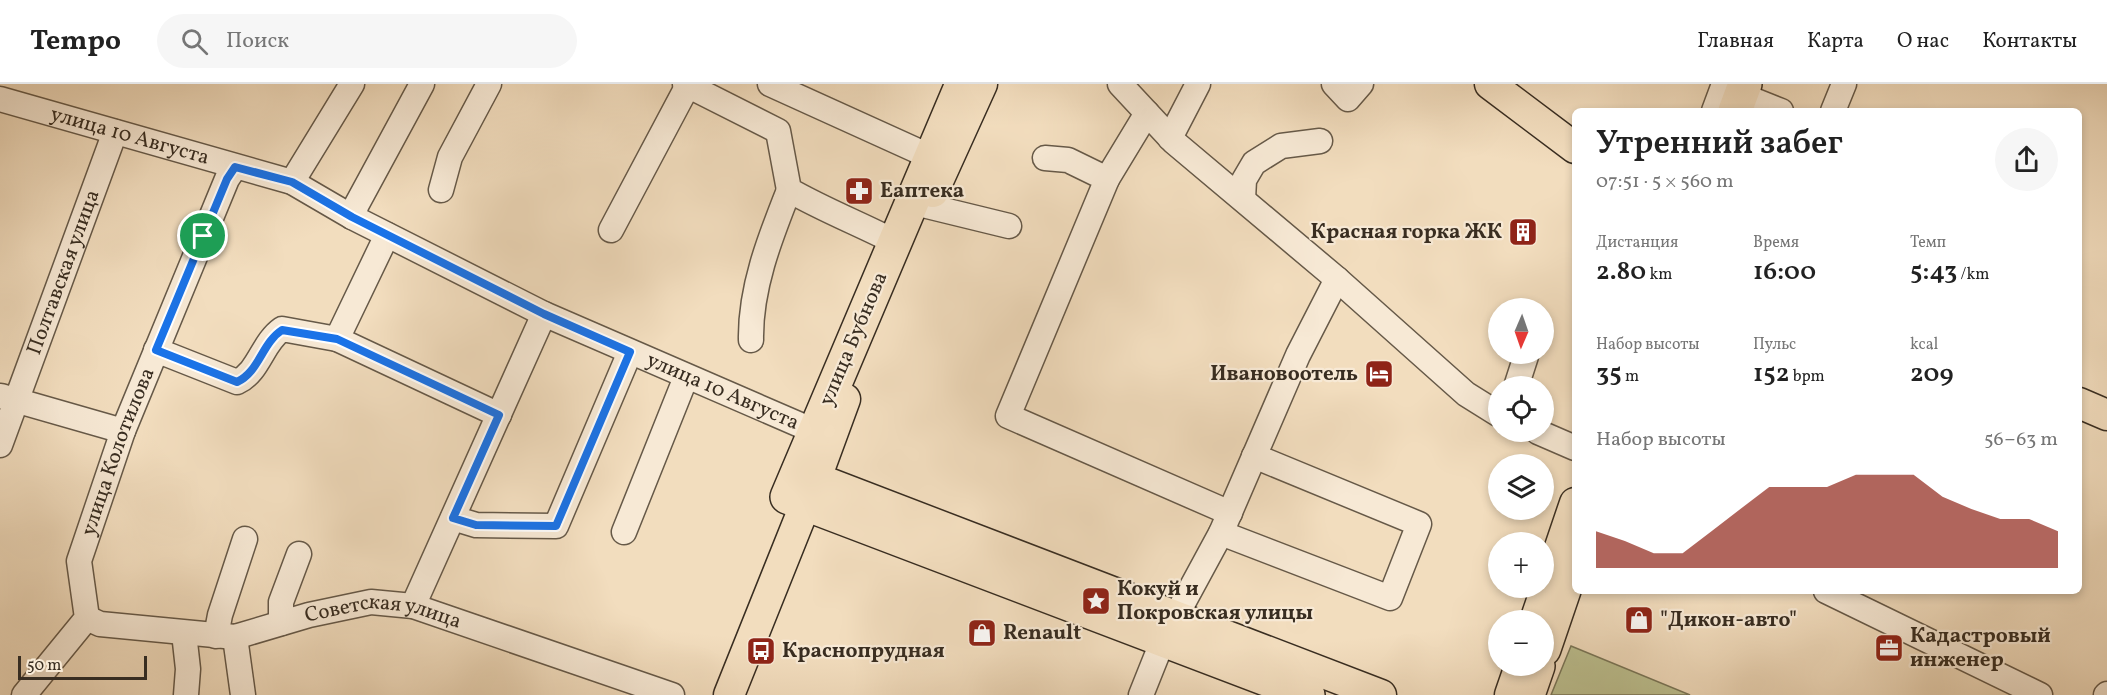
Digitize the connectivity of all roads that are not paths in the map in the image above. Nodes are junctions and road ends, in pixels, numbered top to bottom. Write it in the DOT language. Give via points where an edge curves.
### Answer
graph roads {
  1 [pos="4,84"];
  2 [pos="352,84"];
  3 [pos="489,84"];
  4 [pos="770,84"];
  5 [pos="962,84"];
  6 [pos="982,84"];
  7 [pos="1120,84"];
  8 [pos="1198,84"];
  9 [pos="1334,84"];
  10 [pos="1361,84"];
  11 [pos="1490,84"];
  12 [pos="1844,84"];
  13 [pos="686,85"];
  14 [pos="416,86"];
  15 [pos="1732,97"];
  16 [pos="0,99"];
  17 [pos="1770,108"];
  18 [pos="1834,108"];
  19 [pos="1147,113"];
  20 [pos="115,132"];
  21 [pos="1170,138"];
  22 [pos="1320,141"];
  23 [pos="1572,146"];
  24 [pos="931,157"];
  25 [pos="1045,158"];
  26 [pos="235,167"];
  27 [pos="1107,179"];
  28 [pos="292,182"];
  29 [pos="441,190"];
  30 [pos="789,190"];
  31 [pos="1243,199"];
  32 [pos="927,206"];
  33 [pos="352,217"];
  34 [pos="1009,226"];
  35 [pos="611,230"];
  36 [pos="387,234"];
  37 [pos="895,242"];
  38 [pos="1336,279"];
  39 [pos="544,314"];
  40 [pos="337,339"];
  41 [pos="751,340"];
  42 [pos="156,350"];
  43 [pos="630,352"];
  44 [pos="686,377"];
  45 [pos="8,398"];
  46 [pos="2082,404"];
  47 [pos="1488,408"];
  48 [pos="499,415"];
  49 [pos="2107,415"];
  50 [pos="123,431"];
  51 [pos="814,431"];
  52 [pos="1554,439"];
  53 [pos="0,445"];
  54 [pos="1572,447"];
  55 [pos="1254,456"];
  56 [pos="801,487"];
  57 [pos="1572,512"];
  58 [pos="453,518"];
  59 [pos="1225,523"];
  60 [pos="624,532"];
  61 [pos="245,539"];
  62 [pos="299,554"];
  63 [pos="1572,567"];
  64 [pos="1832,594"];
  65 [pos="412,606"];
  66 [pos="1539,610"];
  67 [pos="87,618"];
  68 [pos="1554,620"];
  69 [pos="281,623"];
  70 [pos="1169,629"];
  71 [pos="184,633"];
  72 [pos="225,637"];
  73 [pos="1517,676"];
  74 [pos="1535,676"];
  75 [pos="24,695"];
  76 [pos="186,695"];
  77 [pos="243,695"];
  78 [pos="672,695"];
  79 [pos="708,695"];
  80 [pos="729,695"];
  81 [pos="1141,695"];
  82 [pos="1308,695"];
  83 [pos="1381,695"];
  84 [pos="1510,695"];
  85 [pos="1528,695"];
  86 [pos="2040,695"];
  1 -- 16 [label="street"];
  2 -- 28 [label="street"];
  3 -- 29 [label="street" via="450,157"];
  4 -- 24 [label="street"];
  5 -- 24 [label="highway, улица Бубнова"];
  6 -- 32 [label="main road, улица Бубнова"];
  7 -- 19 [label="street"];
  8 -- 21 [label="street"];
  9 -- 10 [label="street" via="1348,99"];
  11 -- 23 [label="main road"];
  12 -- 18 [label="street"];
  13 -- 30 [label="street" via="778,131"];
  13 -- 35 [label="street"];
  14 -- 33 [label="street"];
  15 -- 17 [label="street"];
  16 -- 20 [label="street, улица 10 Августа"];
  19 -- 21 [label="street"];
  19 -- 27 [label="street"];
  20 -- 26 [label="street, улица 10 Августа"];
  20 -- 45 [label="street, Полтавская улица"];
  21 -- 31 [label="street"];
  22 -- 31 [label="street" via="1281,146 1254,163 1245,180"];
  24 -- 37 [label="highway, улица Бубнова"];
  25 -- 27 [label="street" via="1068,160"];
  26 -- 28 [label="street, улица 10 Августа"];
  26 -- 42 [label="street, улица Колотилова"];
  27 -- 59 [label="street" via="1008,416"];
  28 -- 33 [label="street, улица 10 Августа"];
  30 -- 37 [label="street"];
  30 -- 41 [label="street" via="760,274"];
  31 -- 38 [label="street"];
  32 -- 34 [label="street"];
  32 -- 56 [label="main road, улица Бубнова" via="838,416"];
  33 -- 36 [label="street, улица 10 Августа"];
  36 -- 39 [label="street, улица 10 Августа"];
  36 -- 40 [label="street"];
  37 -- 51 [label="highway, улица Бубнова"];
  38 -- 47 [label="street" via="1466,394"];
  38 -- 55 [label="street"];
  39 -- 43 [label="street, улица 10 Августа"];
  39 -- 48 [label="street"];
  40 -- 42 [label="street" via="282,330 273,336 247,378 237,382"];
  40 -- 48 [label="street"];
  42 -- 50 [label="street, улица Колотилова"];
  43 -- 44 [label="street, улица 10 Августа"];
  43 -- 58 [label="street" via="556,526 476,525"];
  44 -- 51 [label="street, улица 10 Августа"];
  44 -- 60 [label="street"];
  45 -- 50 [label="street"];
  45 -- 53 [label="street, Полтавская улица"];
  46 -- 49 [label="main road"];
  48 -- 58 [label="street"];
  50 -- 67 [label="street, улица Колотилова" via="79,561"];
  51 -- 56 [label="highway, улица Бубнова"];
  52 -- 54 [label="street"];
  55 -- 59 [label="street"];
  55 -- 59 [label="street" via="1419,524 1390,598"];
  56 -- 70 [label="highway"];
  56 -- 79 [label="main road, улица Бубнова"];
  56 -- 80 [label="main road, улица Бубнова"];
  57 -- 66 [label="main road"];
  58 -- 65 [label="street"];
  59 -- 70 [label="street"];
  61 -- 72 [label="street" via="220,615"];
  62 -- 69 [label="street" via="281,602"];
  63 -- 68 [label="highway"];
  64 -- 86 [label="street"];
  65 -- 69 [label="street, Советская улица" via="371,602"];
  65 -- 78 [label="street, Советская улица"];
  67 -- 71 [label="street, Советская улица" via="100,624"];
  67 -- 75 [label="street"];
  69 -- 72 [label="street, Советская улица"];
  70 -- 81 [label="street"];
  70 -- 82 [label="highway"];
  70 -- 83 [label="main road"];
  71 -- 72 [label="street, Советская улица"];
  71 -- 76 [label="street"];
  72 -- 77 [label="street"];
  73 -- 84 [label="main road"];
  74 -- 85 [label="highway"];
}
